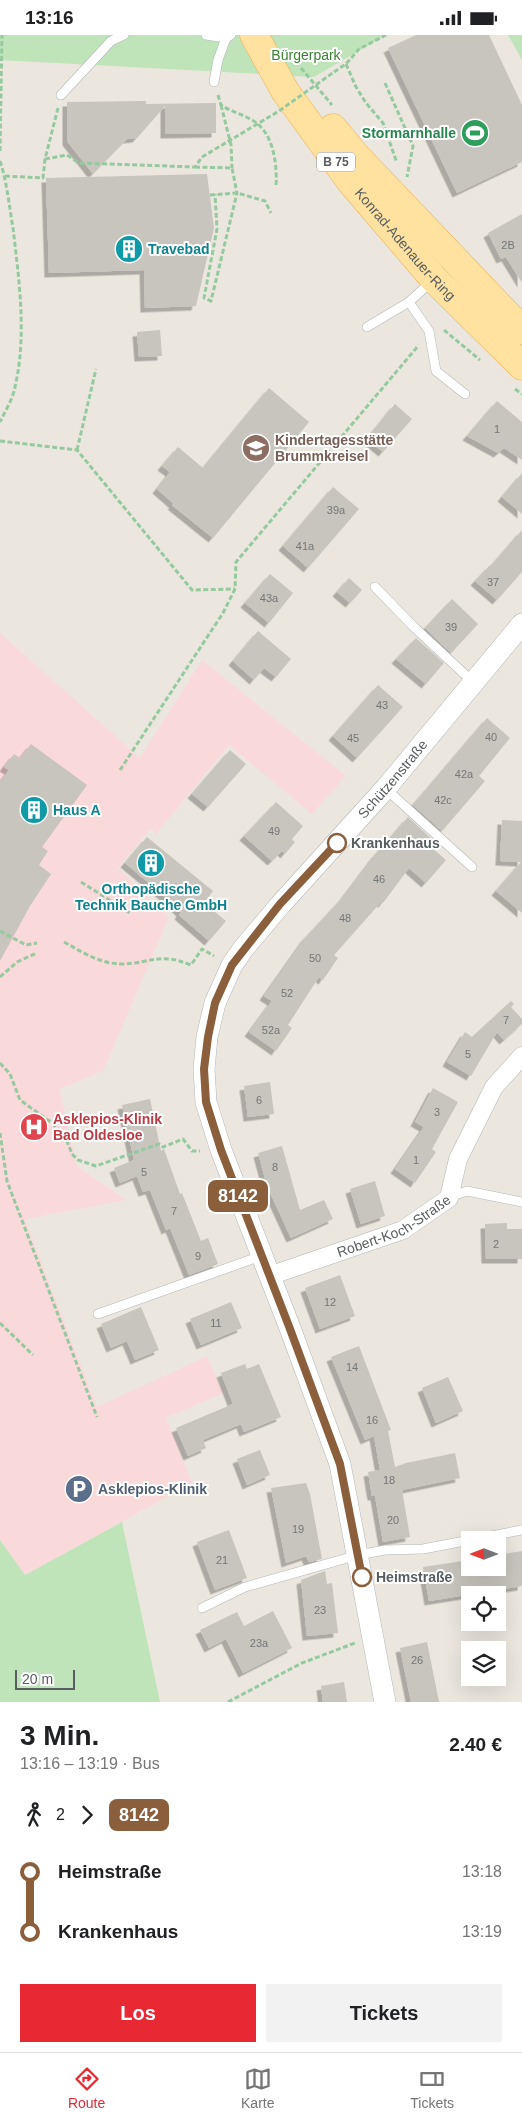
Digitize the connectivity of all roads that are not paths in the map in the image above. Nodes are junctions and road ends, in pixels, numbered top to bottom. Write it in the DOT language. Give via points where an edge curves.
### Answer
graph roads {
  1 [pos="124,35"];
  2 [pos="206,35"];
  3 [pos="255,35"];
  4 [pos="229,36"];
  5 [pos="214,82"];
  6 [pos="61,95"];
  7 [pos="444,270"];
  8 [pos="408,302"];
  9 [pos="366,327"];
  10 [pos="522,330"];
  11 [pos="522,366"];
  12 [pos="465,394"];
  13 [pos="375,587"];
  14 [pos="522,624"];
  15 [pos="473,682"];
  16 [pos="386,788"];
  17 [pos="472,867"];
  18 [pos="522,1056"];
  19 [pos="449,1198"];
  20 [pos="522,1202"];
  21 [pos="261,1256"];
  22 [pos="269,1276"];
  23 [pos="98,1314"];
  24 [pos="522,1530"];
  25 [pos="358,1555"];
  26 [pos="202,1608"];
  27 [pos="385,1702"];
  1 -- 6 [label="lane" via="111,41"];
  2 -- 4 [label="lane"];
  3 -- 7 [label="main road, Konrad-Adenauer-Ring / B 75" via="356,156"];
  4 -- 5 [label="lane" via="218,60"];
  7 -- 8 [label="lane"];
  7 -- 10 [label="main road, Konrad-Adenauer-Ring / B 75"];
  7 -- 11 [label="main road, Konrad-Adenauer-Ring / B 75"];
  8 -- 9 [label="lane"];
  8 -- 12 [label="lane" via="429,331 436,371"];
  13 -- 15 [label="lane"];
  14 -- 15 [label="street, Schützenstraße"];
  15 -- 16 [label="street, Schützenstraße"];
  16 -- 17 [label="lane"];
  16 -- 21 [label="street, Schützenstraße" via="280,904 232,965 215,1003 204,1069 206,1102"];
  18 -- 19 [label="street, Robert-Koch-Straße" via="494,1087 458,1159"];
  19 -- 20 [label="lane" via="467,1191"];
  19 -- 22 [label="street, Robert-Koch-Straße" via="403,1230"];
  21 -- 22 [label="street, Schützenstraße"];
  21 -- 23 [label="lane"];
  22 -- 25 [label="street, Schützenstraße" via="340,1464"];
  24 -- 25 [label="lane" via="423,1549"];
  25 -- 26 [label="lane" via="245,1587"];
  25 -- 27 [label="street, Schützenstraße"];
}
